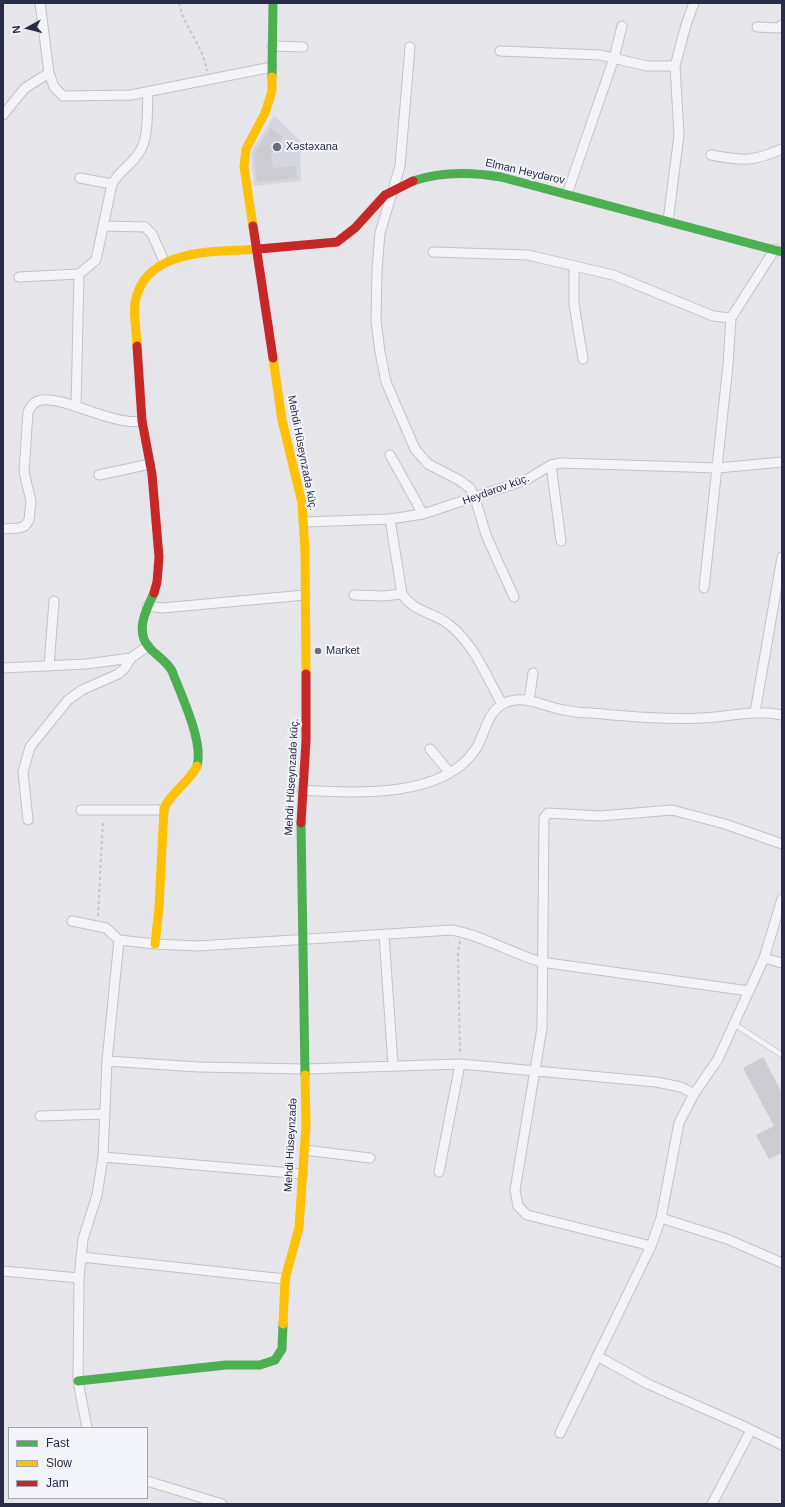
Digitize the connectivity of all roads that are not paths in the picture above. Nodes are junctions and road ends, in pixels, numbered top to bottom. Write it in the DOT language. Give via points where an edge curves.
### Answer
graph roads {
  1 [pos="40,3"];
  2 [pos="273,3"];
  3 [pos="694,3"];
  4 [pos="782,25"];
  5 [pos="622,26"];
  6 [pos="757,27"];
  7 [pos="272,46"];
  8 [pos="303,47"];
  9 [pos="410,47"];
  10 [pos="500,51"];
  11 [pos="614,58"];
  12 [pos="675,66"];
  13 [pos="272,67"];
  14 [pos="49,73"];
  15 [pos="148,93"];
  16 [pos="3,115"];
  17 [pos="782,149"];
  18 [pos="711,155"];
  19 [pos="80,178"];
  20 [pos="112,184"];
  21 [pos="394,189"];
  22 [pos="567,194"];
  23 [pos="668,222"];
  24 [pos="104,226"];
  25 [pos="256,248"];
  26 [pos="778,251"];
  27 [pos="433,252"];
  28 [pos="164,261"];
  29 [pos="574,266"];
  30 [pos="79,274"];
  31 [pos="19,277"];
  32 [pos="731,318"];
  33 [pos="583,359"];
  34 [pos="76,407"];
  35 [pos="142,421"];
  36 [pos="390,455"];
  37 [pos="782,462"];
  38 [pos="150,464"];
  39 [pos="551,466"];
  40 [pos="718,468"];
  41 [pos="99,475"];
  42 [pos="475,498"];
  43 [pos="423,514"];
  44 [pos="390,519"];
  45 [pos="304,522"];
  46 [pos="3,528"];
  47 [pos="561,541"];
  48 [pos="782,557"];
  49 [pos="704,588"];
  50 [pos="402,594"];
  51 [pos="305,595"];
  52 [pos="354,595"];
  53 [pos="514,597"];
  54 [pos="54,601"];
  55 [pos="147,606"];
  56 [pos="148,646"];
  57 [pos="131,658"];
  58 [pos="49,666"];
  59 [pos="3,668"];
  60 [pos="533,673"];
  61 [pos="529,701"];
  62 [pos="502,704"];
  63 [pos="755,712"];
  64 [pos="782,715"];
  65 [pos="430,749"];
  66 [pos="450,773"];
  67 [pos="302,790"];
  68 [pos="82,810"];
  69 [pos="164,810"];
  70 [pos="28,820"];
  71 [pos="782,844"];
  72 [pos="782,899"];
  73 [pos="72,921"];
  74 [pos="384,935"];
  75 [pos="304,939"];
  76 [pos="119,940"];
  77 [pos="156,944"];
  78 [pos="764,958"];
  79 [pos="541,962"];
  80 [pos="782,963"];
  81 [pos="749,991"];
  82 [pos="734,1024"];
  83 [pos="782,1055"];
  84 [pos="107,1061"];
  85 [pos="460,1064"];
  86 [pos="393,1065"];
  87 [pos="306,1069"];
  88 [pos="536,1070"];
  89 [pos="694,1094"];
  90 [pos="105,1114"];
  91 [pos="40,1116"];
  92 [pos="305,1150"];
  93 [pos="103,1157"];
  94 [pos="370,1158"];
  95 [pos="439,1172"];
  96 [pos="303,1174"];
  97 [pos="661,1218"];
  98 [pos="651,1246"];
  99 [pos="81,1257"];
  100 [pos="782,1263"];
  101 [pos="3,1271"];
  102 [pos="79,1278"];
  103 [pos="286,1279"];
  104 [pos="597,1356"];
  105 [pos="78,1381"];
  106 [pos="87,1427"];
  107 [pos="751,1430"];
  108 [pos="560,1433"];
  109 [pos="782,1445"];
  110 [pos="148,1481"];
  111 [pos="222,1504"];
  112 [pos="712,1504"];
  1 -- 14 [label="street"];
  2 -- 7 [label="street, Mehdi Hüseynzadə küç."];
  3 -- 12 [label="street"];
  4 -- 6 [label="street" via="778,28"];
  5 -- 11 [label="street"];
  7 -- 8 [label="street"];
  7 -- 13 [label="street, Mehdi Hüseynzadə küç."];
  9 -- 21 [label="street" via="400,166"];
  10 -- 11 [label="street" via="600,55"];
  11 -- 12 [label="street" via="647,66"];
  11 -- 22 [label="street"];
  12 -- 23 [label="street" via="679,135"];
  13 -- 15 [label="street"];
  13 -- 25 [label="street, Mehdi Hüseynzadə küç." via="272,91 269,102 244,157"];
  14 -- 15 [label="street" via="54,87 62,96"];
  14 -- 16 [label="street" via="25,88"];
  15 -- 20 [label="street" via="145,140 140,152 118,174"];
  17 -- 18 [label="street" via="751,160"];
  19 -- 20 [label="street"];
  20 -- 24 [label="street"];
  21 -- 22 [label="street, Elman Heydərov" via="429,176 457,172 508,178"];
  21 -- 25 [label="street, Elman Heydərov" via="382,197 348,237 337,242"];
  21 -- 42 [label="street" via="380,233 377,270 376,321 386,382 415,449 428,464 470,488"];
  22 -- 23 [label="street, Elman Heydərov"];
  23 -- 26 [label="street, Elman Heydərov" via="743,239"];
  24 -- 28 [label="street" via="145,227 152,234"];
  24 -- 30 [label="street" via="96,260"];
  25 -- 28 [label="street, Elman Heydərov" via="185,255"];
  25 -- 45 [label="street, Mehdi Hüseynzadə küç." via="282,420"];
  26 -- 32 [label="street"];
  27 -- 29 [label="street" via="528,255"];
  28 -- 35 [label="street" via="142,281 136,293"];
  29 -- 32 [label="street" via="613,275 713,316"];
  29 -- 33 [label="street" via="574,304"];
  30 -- 31 [label="street"];
  30 -- 34 [label="street"];
  32 -- 40 [label="street"];
  34 -- 35 [label="street" via="101,417 121,421"];
  34 -- 46 [label="street" via="46,401 32,405 28,412 24,472 31,501 29,520 25,526 19,528"];
  35 -- 38 [label="street"];
  36 -- 43 [label="street"];
  37 -- 40 [label="street, Heydərov küç."];
  38 -- 41 [label="street"];
  38 -- 55 [label="street" via="159,557 155,588"];
  39 -- 40 [label="street, Heydərov küç." via="573,462"];
  39 -- 42 [label="street, Heydərov küç." via="526,480"];
  39 -- 47 [label="street"];
  40 -- 49 [label="street"];
  42 -- 43 [label="street, Heydərov küç."];
  42 -- 53 [label="street" via="486,535"];
  43 -- 44 [label="street, Heydərov küç."];
  44 -- 45 [label="street, Heydərov küç."];
  44 -- 50 [label="street"];
  45 -- 51 [label="street, Mehdi Hüseynzadə küç."];
  48 -- 63 [label="street"];
  50 -- 52 [label="street"];
  50 -- 62 [label="street" via="408,604 448,624 470,645"];
  51 -- 55 [label="street" via="162,608"];
  51 -- 67 [label="street, Mehdi Hüseynzadə küç." via="306,741"];
  54 -- 58 [label="street"];
  55 -- 56 [label="street" via="142,627"];
  56 -- 57 [label="street"];
  56 -- 69 [label="street" via="167,662 172,671 197,745 199,759 198,767 192,776 173,791"];
  57 -- 58 [label="street"];
  57 -- 70 [label="street" via="118,674 82,690 68,700 30,747 23,772"];
  58 -- 59 [label="street"];
  60 -- 61 [label="street"];
  61 -- 62 [label="street" via="518,700"];
  61 -- 63 [label="street" via="563,710 623,715 700,718"];
  62 -- 66 [label="street" via="492,713 476,750"];
  63 -- 64 [label="street"];
  65 -- 66 [label="street"];
  66 -- 67 [label="street" via="417,787 330,792"];
  67 -- 75 [label="street, Mehdi Hüseynzadə küç." via="300,829"];
  68 -- 69 [label="street"];
  69 -- 77 [label="street"];
  71 -- 79 [label="street" via="672,810 600,816 548,813 544,818"];
  72 -- 78 [label="street"];
  73 -- 76 [label="street" via="106,928"];
  74 -- 75 [label="street"];
  74 -- 79 [label="street" via="441,930 461,932"];
  74 -- 86 [label="street"];
  75 -- 77 [label="street" via="198,946"];
  75 -- 87 [label="street, Mehdi Hüseynzadə"];
  76 -- 77 [label="street"];
  76 -- 84 [label="street"];
  78 -- 80 [label="street"];
  78 -- 81 [label="street"];
  79 -- 81 [label="street"];
  79 -- 88 [label="street" via="542,1028"];
  81 -- 82 [label="street"];
  82 -- 83 [label="lane"];
  82 -- 89 [label="street" via="718,1059"];
  84 -- 87 [label="street" via="198,1067"];
  84 -- 90 [label="street"];
  85 -- 86 [label="street"];
  85 -- 88 [label="street"];
  85 -- 95 [label="street"];
  86 -- 87 [label="street"];
  87 -- 92 [label="street, Mehdi Hüseynzadə"];
  88 -- 89 [label="street" via="656,1082 681,1087"];
  88 -- 98 [label="street" via="515,1190 518,1206 527,1215"];
  89 -- 97 [label="street" via="679,1123"];
  90 -- 91 [label="street"];
  90 -- 93 [label="street"];
  92 -- 94 [label="street"];
  92 -- 96 [label="street, Mehdi Hüseynzadə"];
  93 -- 96 [label="street"];
  93 -- 99 [label="street" via="97,1195 83,1239"];
  96 -- 103 [label="street, Mehdi Hüseynzadə" via="298,1228"];
  97 -- 98 [label="street"];
  97 -- 100 [label="street" via="726,1239"];
  98 -- 104 [label="street"];
  99 -- 102 [label="street"];
  99 -- 103 [label="street"];
  101 -- 102 [label="street"];
  102 -- 105 [label="street"];
  103 -- 105 [label="street, Mehdi Hüseynzadə" via="282,1349 275,1360 260,1365 226,1365"];
  104 -- 107 [label="street" via="648,1384"];
  104 -- 108 [label="street"];
  105 -- 106 [label="street"];
  107 -- 109 [label="street"];
  107 -- 112 [label="street"];
  110 -- 111 [label="street"];
}
